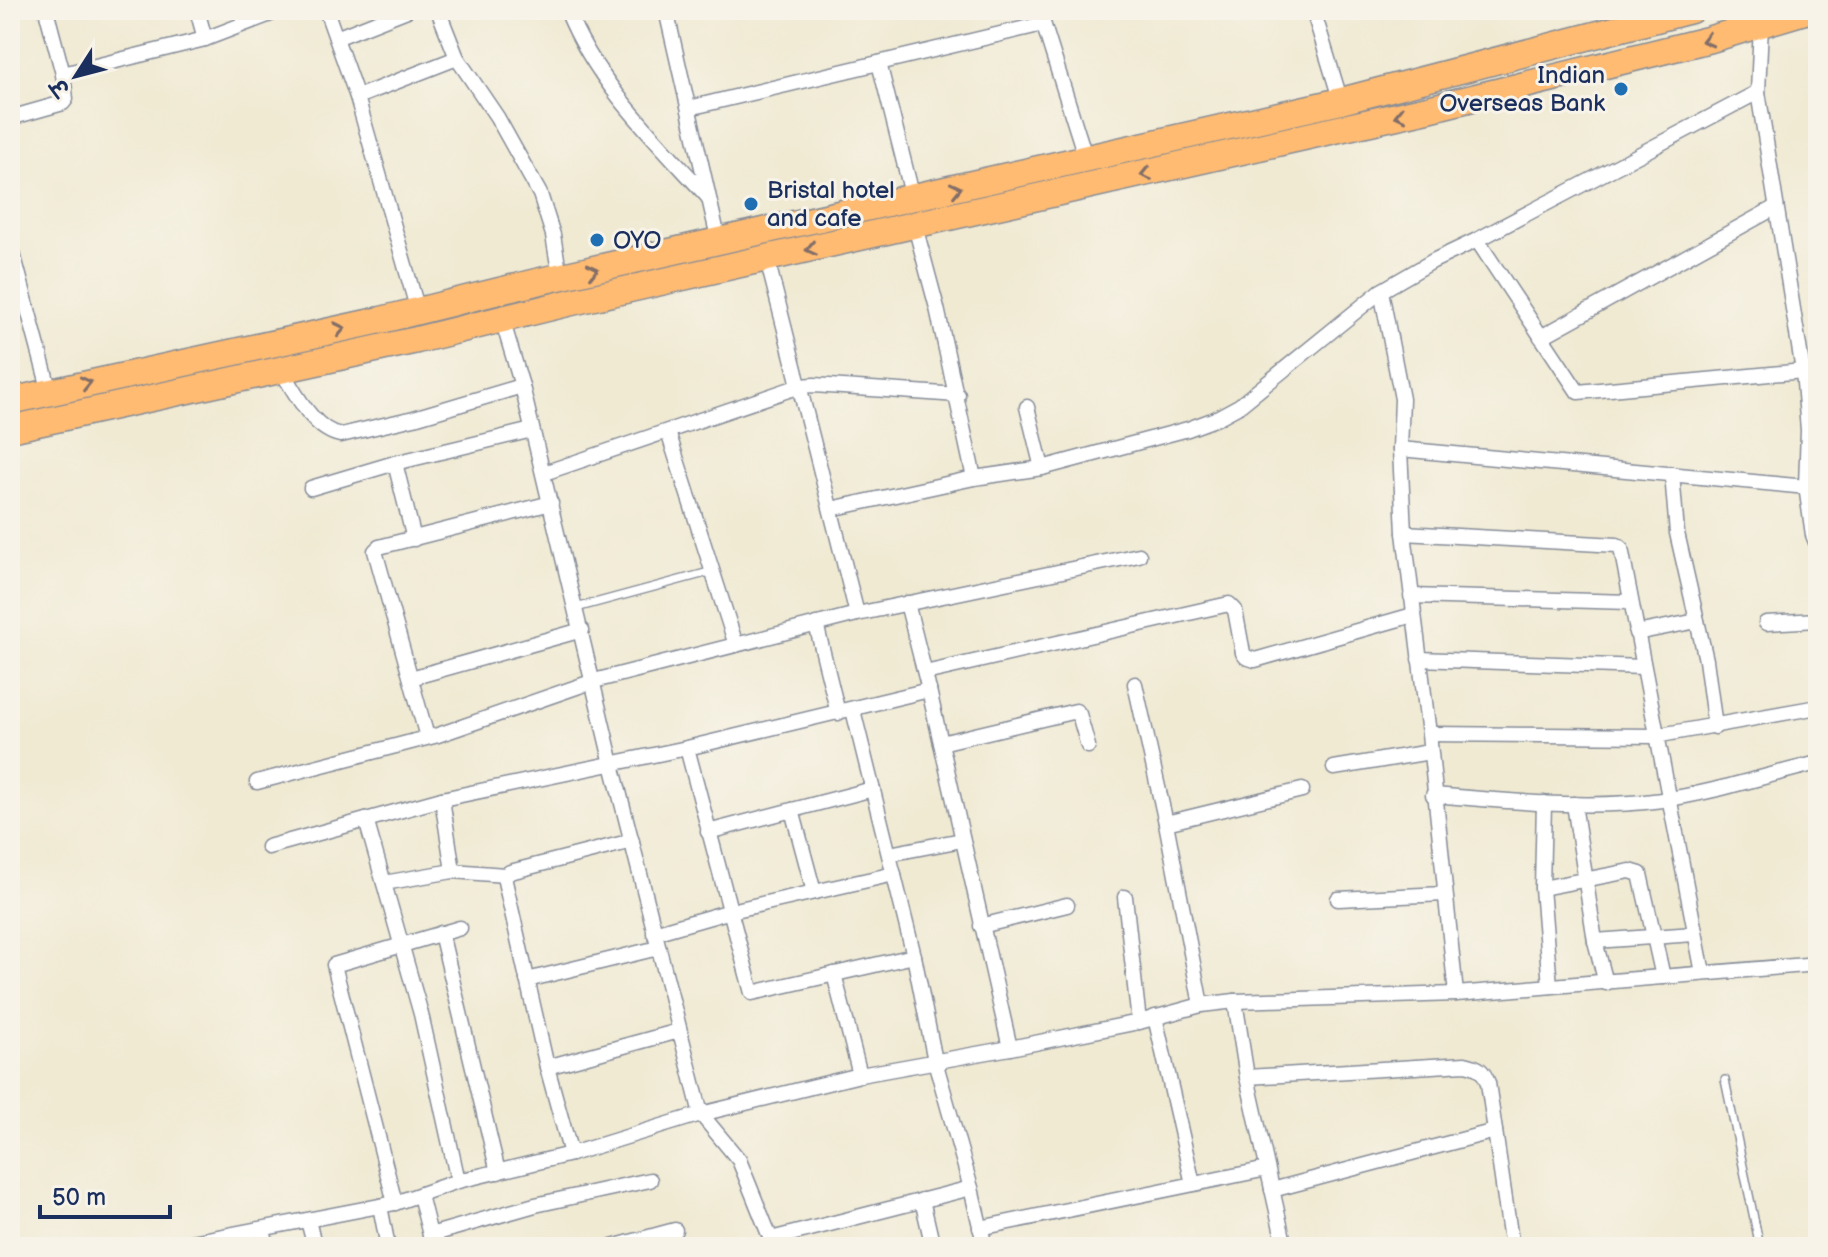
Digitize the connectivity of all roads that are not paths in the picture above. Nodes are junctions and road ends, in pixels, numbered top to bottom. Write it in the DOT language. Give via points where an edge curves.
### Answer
graph roads {
  1 [pos="46,10"];
  2 [pos="197,10"];
  3 [pos="281,10"];
  4 [pos="326,10"];
  5 [pos="407,10"];
  6 [pos="438,10"];
  7 [pos="567,10"];
  8 [pos="666,10"];
  9 [pos="1313,10"];
  10 [pos="1691,10"];
  11 [pos="1808,10"];
  12 [pos="1653,15"];
  13 [pos="1041,17"];
  14 [pos="1761,25"];
  15 [pos="336,38"];
  16 [pos="205,39"];
  17 [pos="1664,50"];
  18 [pos="457,58"];
  19 [pos="879,63"];
  20 [pos="63,74"];
  21 [pos="1758,92"];
  22 [pos="357,97"];
  23 [pos="1341,101"];
  24 [pos="689,108"];
  25 [pos="10,118"];
  26 [pos="1346,128"];
  27 [pos="1086,159"];
  28 [pos="708,197"];
  29 [pos="913,198"];
  30 [pos="1776,207"];
  31 [pos="915,226"];
  32 [pos="1477,240"];
  33 [pos="10,242"];
  34 [pos="719,242"];
  35 [pos="767,259"];
  36 [pos="560,277"];
  37 [pos="1381,291"];
  38 [pos="418,311"];
  39 [pos="502,319"];
  40 [pos="1541,337"];
  41 [pos="280,369"];
  42 [pos="1803,371"];
  43 [pos="522,386"];
  44 [pos="800,386"];
  45 [pos="50,392"];
  46 [pos="958,395"];
  47 [pos="10,401"];
  48 [pos="1027,407"];
  49 [pos="10,429"];
  50 [pos="1813,429"];
  51 [pos="532,430"];
  52 [pos="668,432"];
  53 [pos="1400,449"];
  54 [pos="395,463"];
  55 [pos="1042,468"];
  56 [pos="544,473"];
  57 [pos="1672,474"];
  58 [pos="974,478"];
  59 [pos="1812,487"];
  60 [pos="311,488"];
  61 [pos="551,503"];
  62 [pos="831,509"];
  63 [pos="1404,533"];
  64 [pos="414,539"];
  65 [pos="1818,547"];
  66 [pos="1139,555"];
  67 [pos="713,571"];
  68 [pos="1411,596"];
  69 [pos="1630,602"];
  70 [pos="907,603"];
  71 [pos="576,608"];
  72 [pos="857,614"];
  73 [pos="1413,615"];
  74 [pos="1818,620"];
  75 [pos="1697,621"];
  76 [pos="1766,623"];
  77 [pos="816,624"];
  78 [pos="582,630"];
  79 [pos="1636,633"];
  80 [pos="736,645"];
  81 [pos="1419,659"];
  82 [pos="1643,667"];
  83 [pos="925,673"];
  84 [pos="411,678"];
  85 [pos="594,681"];
  86 [pos="1135,684"];
  87 [pos="929,690"];
  88 [pos="1818,707"];
  89 [pos="853,710"];
  90 [pos="838,713"];
  91 [pos="1715,727"];
  92 [pos="1429,734"];
  93 [pos="1655,736"];
  94 [pos="427,737"];
  95 [pos="941,743"];
  96 [pos="1088,746"];
  97 [pos="687,748"];
  98 [pos="1430,752"];
  99 [pos="1818,763"];
  100 [pos="612,764"];
  101 [pos="1334,768"];
  102 [pos="257,782"];
  103 [pos="873,789"];
  104 [pos="1302,790"];
  105 [pos="1433,795"];
  106 [pos="1670,798"];
  107 [pos="442,799"];
  108 [pos="1544,803"];
  109 [pos="1574,804"];
  110 [pos="792,810"];
  111 [pos="366,820"];
  112 [pos="1166,823"];
  113 [pos="708,832"];
  114 [pos="962,840"];
  115 [pos="632,841"];
  116 [pos="268,847"];
  117 [pos="889,854"];
  118 [pos="453,871"];
  119 [pos="894,874"];
  120 [pos="505,875"];
  121 [pos="1587,879"];
  122 [pos="384,883"];
  123 [pos="1542,888"];
  124 [pos="814,892"];
  125 [pos="1444,894"];
  126 [pos="1125,897"];
  127 [pos="1338,899"];
  128 [pos="1067,905"];
  129 [pos="731,911"];
  130 [pos="981,926"];
  131 [pos="460,928"];
  132 [pos="441,933"];
  133 [pos="1694,934"];
  134 [pos="1655,938"];
  135 [pos="656,940"];
  136 [pos="1595,941"];
  137 [pos="400,943"];
  138 [pos="914,956"];
  139 [pos="1818,964"];
  140 [pos="1703,973"];
  141 [pos="834,974"];
  142 [pos="1663,977"];
  143 [pos="527,980"];
  144 [pos="1606,983"];
  145 [pos="1550,986"];
  146 [pos="1456,994"];
  147 [pos="1235,1001"];
  148 [pos="1201,1005"];
  149 [pos="1155,1017"];
  150 [pos="1139,1022"];
  151 [pos="679,1031"];
  152 [pos="1010,1048"];
  153 [pos="935,1061"];
  154 [pos="547,1067"];
  155 [pos="860,1075"];
  156 [pos="1247,1077"];
  157 [pos="1725,1080"];
  158 [pos="701,1114"];
  159 [pos="1495,1131"];
  160 [pos="571,1154"];
  161 [pos="1267,1169"];
  162 [pos="498,1172"];
  163 [pos="650,1180"];
  164 [pos="458,1181"];
  165 [pos="1193,1184"];
  166 [pos="971,1188"];
  167 [pos="1272,1190"];
  168 [pos="420,1195"];
  169 [pos="922,1200"];
  170 [pos="388,1204"];
  171 [pos="308,1221"];
  172 [pos="980,1228"];
  173 [pos="262,1229"];
  174 [pos="675,1230"];
  175 [pos="230,1241"];
  176 [pos="431,1241"];
  177 [pos="772,1243"];
  178 [pos="166,1247"];
  179 [pos="268,1247"];
  180 [pos="315,1247"];
  181 [pos="388,1247"];
  182 [pos="612,1247"];
  183 [pos="933,1247"];
  184 [pos="985,1247"];
  185 [pos="1285,1247"];
  186 [pos="1512,1247"];
  187 [pos="1760,1247"];
  1 -- 20 [label="street"];
  2 -- 16 [label="street"];
  3 -- 16 [label="street"];
  4 -- 15 [label="street"];
  5 -- 15 [label="street"];
  6 -- 18 [label="street"];
  7 -- 28 [label="street" via="585,48 634,117"];
  8 -- 24 [label="street"];
  9 -- 23 [label="street"];
  10 -- 12 [label="highway"];
  11 -- 14 [label="highway"];
  12 -- 17 [label="street"];
  12 -- 23 [label="highway"];
  13 -- 19 [label="street"];
  13 -- 27 [label="street"];
  14 -- 17 [label="highway, one-way"];
  14 -- 21 [label="street"];
  15 -- 22 [label="street"];
  16 -- 20 [label="street"];
  17 -- 26 [label="highway, one-way"];
  18 -- 22 [label="street"];
  18 -- 36 [label="street" via="540,194"];
  19 -- 24 [label="street"];
  19 -- 29 [label="street"];
  20 -- 25 [label="street" via="63,103"];
  21 -- 30 [label="street"];
  21 -- 32 [label="street"];
  22 -- 38 [label="street"];
  23 -- 26 [label="street"];
  23 -- 27 [label="highway"];
  24 -- 28 [label="street"];
  26 -- 31 [label="highway, one-way"];
  29 -- 27 [label="highway, one-way"];
  28 -- 34 [label="street"];
  29 -- 34 [label="highway"];
  30 -- 40 [label="street"];
  30 -- 42 [label="street"];
  31 -- 35 [label="highway, one-way"];
  31 -- 46 [label="street"];
  32 -- 37 [label="street"];
  32 -- 40 [label="street"];
  33 -- 45 [label="street"];
  36 -- 34 [label="highway, one-way"];
  35 -- 39 [label="highway"];
  35 -- 44 [label="street"];
  36 -- 38 [label="highway"];
  37 -- 53 [label="street" via="1402,399"];
  37 -- 55 [label="street" via="1239,406 1215,419"];
  45 -- 38 [label="highway, one-way"];
  39 -- 41 [label="highway"];
  39 -- 43 [label="street"];
  40 -- 42 [label="street" via="1574,388 1583,393"];
  41 -- 43 [label="street" via="314,419 341,435"];
  41 -- 49 [label="highway"];
  42 -- 50 [label="street"];
  43 -- 51 [label="street"];
  44 -- 46 [label="street"];
  44 -- 52 [label="street"];
  44 -- 62 [label="street"];
  45 -- 47 [label="highway"];
  46 -- 58 [label="street"];
  48 -- 55 [label="street"];
  50 -- 59 [label="street"];
  51 -- 54 [label="street"];
  51 -- 56 [label="street"];
  52 -- 56 [label="street"];
  52 -- 67 [label="street"];
  53 -- 57 [label="street"];
  53 -- 63 [label="street"];
  54 -- 60 [label="street"];
  54 -- 64 [label="street"];
  55 -- 58 [label="street"];
  56 -- 61 [label="street"];
  57 -- 59 [label="street"];
  57 -- 75 [label="street" via="1677,533"];
  58 -- 62 [label="street"];
  59 -- 65 [label="street"];
  61 -- 64 [label="street"];
  61 -- 71 [label="street"];
  62 -- 72 [label="street"];
  63 -- 68 [label="street"];
  63 -- 69 [label="street" via="1617,545"];
  64 -- 84 [label="street" via="375,551"];
  66 -- 70 [label="street"];
  67 -- 71 [label="lane"];
  67 -- 80 [label="street"];
  68 -- 69 [label="street"];
  68 -- 73 [label="street"];
  69 -- 79 [label="street"];
  70 -- 72 [label="street"];
  70 -- 83 [label="street"];
  71 -- 78 [label="street"];
  72 -- 77 [label="street"];
  73 -- 81 [label="street"];
  73 -- 83 [label="street" via="1255,660 1243,653 1235,610 1229,604"];
  74 -- 76 [label="street"];
  75 -- 79 [label="street"];
  75 -- 91 [label="street"];
  77 -- 80 [label="street"];
  77 -- 90 [label="street"];
  78 -- 84 [label="street"];
  78 -- 85 [label="street"];
  79 -- 82 [label="street"];
  80 -- 85 [label="street"];
  81 -- 82 [label="street"];
  81 -- 92 [label="street"];
  82 -- 93 [label="street"];
  83 -- 87 [label="street"];
  84 -- 94 [label="street"];
  85 -- 94 [label="street"];
  85 -- 100 [label="street"];
  86 -- 112 [label="street"];
  87 -- 89 [label="street"];
  87 -- 95 [label="street"];
  88 -- 91 [label="street"];
  89 -- 90 [label="street"];
  89 -- 103 [label="street"];
  90 -- 97 [label="street"];
  91 -- 93 [label="street"];
  92 -- 93 [label="street"];
  92 -- 98 [label="street"];
  93 -- 106 [label="street"];
  94 -- 102 [label="street"];
  95 -- 96 [label="street" via="1076,711"];
  95 -- 114 [label="street"];
  97 -- 100 [label="street"];
  97 -- 113 [label="street"];
  98 -- 101 [label="street"];
  98 -- 105 [label="street"];
  99 -- 106 [label="street"];
  100 -- 107 [label="street"];
  100 -- 115 [label="street"];
  103 -- 110 [label="street"];
  103 -- 117 [label="street"];
  104 -- 112 [label="street"];
  105 -- 108 [label="street"];
  105 -- 125 [label="street"];
  106 -- 109 [label="street"];
  106 -- 133 [label="street"];
  107 -- 111 [label="street"];
  107 -- 118 [label="street"];
  108 -- 109 [label="street"];
  108 -- 123 [label="street"];
  109 -- 121 [label="street"];
  110 -- 113 [label="street"];
  110 -- 124 [label="street"];
  111 -- 116 [label="street"];
  111 -- 122 [label="street"];
  112 -- 148 [label="street"];
  113 -- 129 [label="street"];
  114 -- 117 [label="street"];
  114 -- 130 [label="street"];
  115 -- 120 [label="street"];
  115 -- 135 [label="street"];
  117 -- 119 [label="street"];
  118 -- 120 [label="street"];
  118 -- 122 [label="street"];
  119 -- 124 [label="street"];
  119 -- 138 [label="street"];
  120 -- 143 [label="street"];
  121 -- 123 [label="street"];
  121 -- 134 [label="street" via="1640,874"];
  121 -- 136 [label="street"];
  122 -- 137 [label="street"];
  123 -- 145 [label="street"];
  124 -- 129 [label="street"];
  125 -- 127 [label="street"];
  125 -- 146 [label="street"];
  126 -- 150 [label="street"];
  128 -- 130 [label="street"];
  129 -- 135 [label="street"];
  129 -- 141 [label="street" via="754,994"];
  130 -- 152 [label="street"];
  131 -- 132 [label="street"];
  132 -- 137 [label="street"];
  132 -- 162 [label="street"];
  133 -- 134 [label="street"];
  133 -- 140 [label="street"];
  134 -- 136 [label="street"];
  134 -- 142 [label="street"];
  135 -- 143 [label="street"];
  135 -- 151 [label="street"];
  136 -- 144 [label="street"];
  137 -- 164 [label="street"];
  137 -- 170 [label="street" via="334,965"];
  138 -- 141 [label="street"];
  138 -- 153 [label="street"];
  139 -- 140 [label="street"];
  140 -- 142 [label="street"];
  141 -- 155 [label="street"];
  142 -- 144 [label="street"];
  143 -- 154 [label="street"];
  144 -- 145 [label="street"];
  145 -- 146 [label="street"];
  146 -- 147 [label="street"];
  147 -- 148 [label="street"];
  147 -- 156 [label="street"];
  148 -- 149 [label="street"];
  149 -- 150 [label="street"];
  149 -- 165 [label="street"];
  150 -- 152 [label="street"];
  151 -- 154 [label="street"];
  151 -- 158 [label="street"];
  152 -- 153 [label="street"];
  153 -- 155 [label="street"];
  153 -- 166 [label="street"];
  154 -- 160 [label="street"];
  155 -- 158 [label="street"];
  156 -- 159 [label="street" via="1465,1064 1484,1072"];
  156 -- 161 [label="street"];
  157 -- 187 [label="lane"];
  158 -- 160 [label="street"];
  158 -- 177 [label="street" via="739,1160"];
  159 -- 167 [label="street"];
  159 -- 186 [label="street"];
  160 -- 162 [label="street"];
  161 -- 165 [label="street"];
  161 -- 167 [label="street"];
  162 -- 164 [label="street"];
  163 -- 176 [label="street" via="535,1205"];
  164 -- 168 [label="street"];
  165 -- 172 [label="street"];
  166 -- 169 [label="street"];
  166 -- 172 [label="street"];
  167 -- 185 [label="street"];
  168 -- 170 [label="street"];
  168 -- 176 [label="street"];
  169 -- 177 [label="street"];
  169 -- 183 [label="street"];
  170 -- 171 [label="street"];
  170 -- 181 [label="street"];
  171 -- 173 [label="street"];
  171 -- 180 [label="street"];
  172 -- 184 [label="street"];
  173 -- 175 [label="street"];
  173 -- 179 [label="street"];
  174 -- 182 [label="street"];
  175 -- 178 [label="street"];
}
